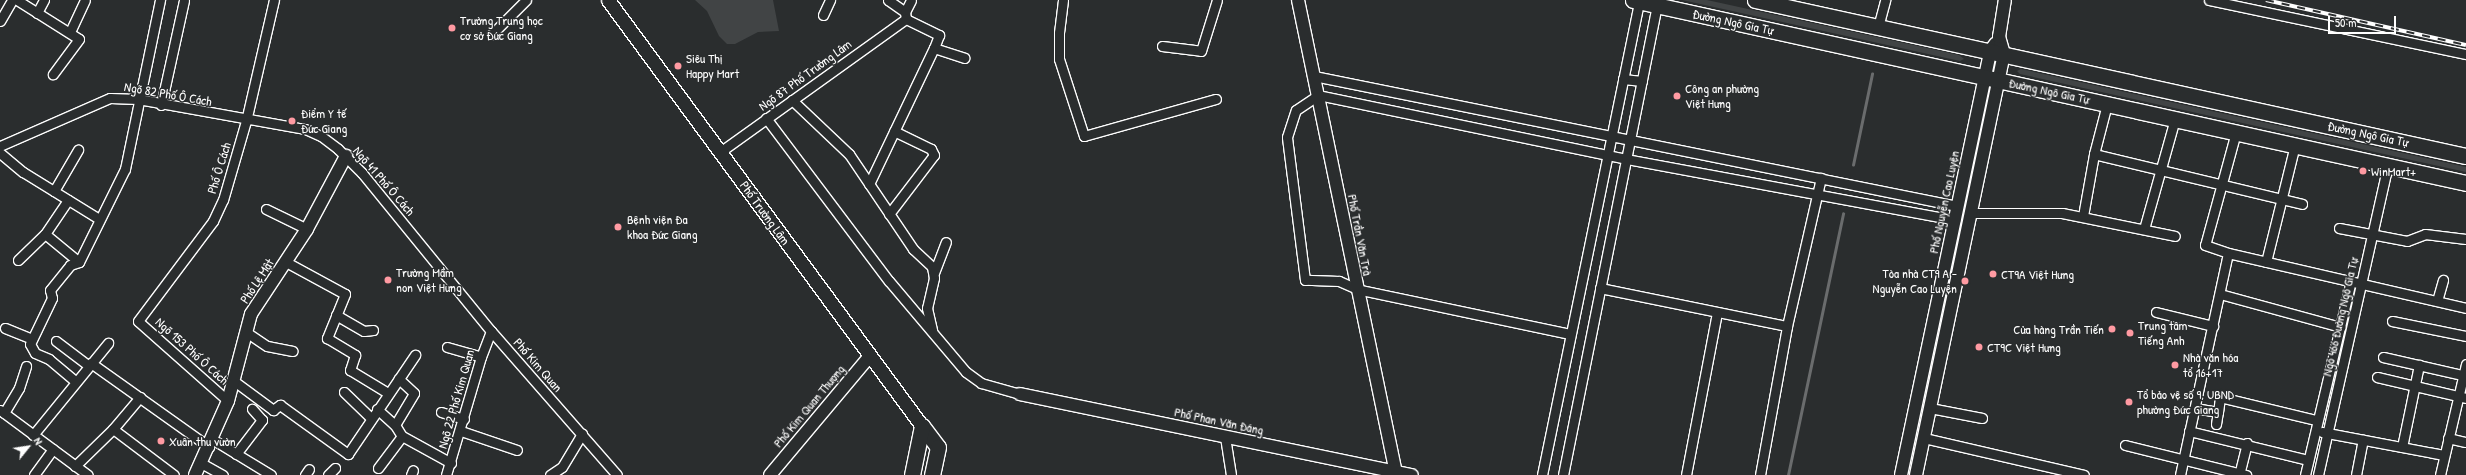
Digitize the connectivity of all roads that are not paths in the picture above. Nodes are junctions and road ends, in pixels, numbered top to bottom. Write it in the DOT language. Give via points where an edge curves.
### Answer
graph roads {
  1 [pos="12,0"];
  2 [pos="17,0"];
  3 [pos="44,0"];
  4 [pos="85,0"];
  5 [pos="160,0"];
  6 [pos="184,0"];
  7 [pos="274,0"];
  8 [pos="526,0"];
  9 [pos="608,0"];
  10 [pos="830,0"];
  11 [pos="888,0"];
  12 [pos="911,0"];
  13 [pos="1063,0"];
  14 [pos="1217,0"];
  15 [pos="1298,0"];
  16 [pos="1755,0"];
  17 [pos="1885,0"];
  18 [pos="2005,0"];
  19 [pos="2209,0"];
  20 [pos="1636,1"];
  21 [pos="1657,5"];
  22 [pos="37,13"];
  23 [pos="823,15"];
  24 [pos="906,15"];
  25 [pos="0,21"];
  26 [pos="1878,27"];
  27 [pos="70,32"];
  28 [pos="492,34"];
  29 [pos="1162,46"];
  30 [pos="934,48"];
  31 [pos="1997,53"];
  32 [pos="2466,54"];
  33 [pos="964,58"];
  34 [pos="53,74"];
  35 [pos="1314,76"];
  36 [pos="1992,78"];
  37 [pos="1623,79"];
  38 [pos="1642,81"];
  39 [pos="1318,94"];
  40 [pos="1216,98"];
  41 [pos="138,99"];
  42 [pos="792,100"];
  43 [pos="2107,104"];
  44 [pos="162,105"];
  45 [pos="766,118"];
  46 [pos="2175,119"];
  47 [pos="246,121"];
  48 [pos="894,132"];
  49 [pos="2236,132"];
  50 [pos="1611,135"];
  51 [pos="1630,139"];
  52 [pos="2294,145"];
  53 [pos="0,146"];
  54 [pos="78,150"];
  55 [pos="720,152"];
  56 [pos="0,153"];
  57 [pos="2094,154"];
  58 [pos="1607,155"];
  59 [pos="346,156"];
  60 [pos="2466,156"];
  61 [pos="1626,159"];
  62 [pos="2388,165"];
  63 [pos="2161,171"];
  64 [pos="1821,178"];
  65 [pos="2222,183"];
  66 [pos="2466,183"];
  67 [pos="869,184"];
  68 [pos="54,191"];
  69 [pos="1818,193"];
  70 [pos="2281,199"];
  71 [pos="68,200"];
  72 [pos="2302,204"];
  73 [pos="1957,206"];
  74 [pos="266,209"];
  75 [pos="1971,213"];
  76 [pos="889,214"];
  77 [pos="2083,216"];
  78 [pos="99,219"];
  79 [pos="1955,220"];
  80 [pos="2339,228"];
  81 [pos="307,229"];
  82 [pos="2144,229"];
  83 [pos="45,234"];
  84 [pos="2372,234"];
  85 [pos="2175,236"];
  86 [pos="2466,239"];
  87 [pos="946,242"];
  88 [pos="2228,253"];
  89 [pos="18,260"];
  90 [pos="79,262"];
  91 [pos="286,262"];
  92 [pos="2266,262"];
  93 [pos="441,270"];
  94 [pos="934,273"];
  95 [pos="2443,280"];
  96 [pos="2351,281"];
  97 [pos="2361,283"];
  98 [pos="1600,288"];
  99 [pos="1357,289"];
  100 [pos="2220,294"];
  101 [pos="2437,301"];
  102 [pos="2466,307"];
  103 [pos="1717,312"];
  104 [pos="2156,312"];
  105 [pos="336,315"];
  106 [pos="138,321"];
  107 [pos="2392,321"];
  108 [pos="1787,326"];
  109 [pos="2213,326"];
  110 [pos="2341,327"];
  111 [pos="5,328"];
  112 [pos="373,330"];
  113 [pos="491,331"];
  114 [pos="246,332"];
  115 [pos="932,332"];
  116 [pos="1570,334"];
  117 [pos="2466,336"];
  118 [pos="32,339"];
  119 [pos="56,341"];
  120 [pos="108,342"];
  121 [pos="447,347"];
  122 [pos="293,351"];
  123 [pos="415,355"];
  124 [pos="870,356"];
  125 [pos="481,357"];
  126 [pos="2383,357"];
  127 [pos="90,364"];
  128 [pos="2466,364"];
  129 [pos="2419,365"];
  130 [pos="26,366"];
  131 [pos="2465,376"];
  132 [pos="2377,377"];
  133 [pos="399,379"];
  134 [pos="76,381"];
  135 [pos="234,381"];
  136 [pos="2414,387"];
  137 [pos="344,392"];
  138 [pos="388,393"];
  139 [pos="1020,394"];
  140 [pos="140,397"];
  141 [pos="2462,397"];
  142 [pos="228,401"];
  143 [pos="1930,408"];
  144 [pos="2195,408"];
  145 [pos="252,409"];
  146 [pos="377,409"];
  147 [pos="2,412"];
  148 [pos="441,412"];
  149 [pos="2218,412"];
  150 [pos="371,418"];
  151 [pos="1982,418"];
  152 [pos="464,419"];
  153 [pos="2316,420"];
  154 [pos="2216,424"];
  155 [pos="395,425"];
  156 [pos="922,426"];
  157 [pos="113,429"];
  158 [pos="461,431"];
  159 [pos="2189,431"];
  160 [pos="2314,431"];
  161 [pos="2326,433"];
  162 [pos="582,434"];
  163 [pos="33,435"];
  164 [pos="402,436"];
  165 [pos="1225,437"];
  166 [pos="1924,438"];
  167 [pos="2448,438"];
  168 [pos="2363,440"];
  169 [pos="2466,442"];
  170 [pos="210,443"];
  171 [pos="2247,443"];
  172 [pos="2125,445"];
  173 [pos="2402,447"];
  174 [pos="53,449"];
  175 [pos="517,450"];
  176 [pos="236,454"];
  177 [pos="2444,455"];
  178 [pos="2183,458"];
  179 [pos="2308,460"];
  180 [pos="201,463"];
  181 [pos="451,463"];
  182 [pos="75,466"];
  183 [pos="335,468"];
  184 [pos="378,468"];
  185 [pos="255,471"];
  186 [pos="1396,473"];
  187 [pos="2242,474"];
  188 [pos="34,475"];
  189 [pos="88,475"];
  190 [pos="174,475"];
  191 [pos="195,475"];
  192 [pos="223,475"];
  193 [pos="271,475"];
  194 [pos="328,475"];
  195 [pos="446,475"];
  196 [pos="550,475"];
  197 [pos="617,475"];
  198 [pos="770,475"];
  199 [pos="912,475"];
  200 [pos="932,475"];
  201 [pos="1231,475"];
  202 [pos="1412,475"];
  203 [pos="1542,475"];
  204 [pos="1563,475"];
  205 [pos="1686,475"];
  206 [pos="1760,475"];
  207 [pos="1901,475"];
  208 [pos="1916,475"];
  209 [pos="2084,475"];
  210 [pos="2180,475"];
  211 [pos="2304,475"];
  212 [pos="2318,475"];
  213 [pos="2356,475"];
  214 [pos="2440,475"];
  1 -- 25 [label="street"];
  2 -- 22 [label="street"];
  3 -- 22 [label="street"];
  4 -- 27 [label="street"];
  5 -- 41 [label="street"];
  6 -- 44 [label="street"];
  7 -- 47 [label="street, Phố Ô Cách"];
  8 -- 28 [label="street"];
  9 -- 55 [label="main road, Phố Trường Lâm"];
  10 -- 23 [label="street"];
  11 -- 24 [label="street"];
  12 -- 24 [label="street"];
  13 -- 40 [label="street" via="1059,59 1084,136"];
  14 -- 29 [label="street" via="1201,51"];
  15 -- 35 [label="street, Phố Trần Văn Trà"];
  16 -- 26 [label="main road, Đường Ngô Gia Tự"];
  17 -- 26 [label="street"];
  18 -- 31 [label="street"];
  19 -- 32 [label="street"];
  20 -- 21 [label="main road, Đường Ngô Gia Tự"];
  20 -- 37 [label="street"];
  21 -- 36 [label="main road, Đường Ngô Gia Tự"];
  21 -- 38 [label="street"];
  22 -- 27 [label="street"];
  24 -- 30 [label="street" via="939,35"];
  24 -- 42 [label="street, Ngõ 87 Phố Trường Lâm"];
  26 -- 31 [label="main road, Đường Ngô Gia Tự"];
  27 -- 34 [label="street" via="79,39"];
  30 -- 33 [label="street"];
  30 -- 48 [label="street"];
  31 -- 36 [label="street, Phố Nguyễn Cao Luyện"];
  31 -- 60 [label="main road, Đường Ngô Gia Tự"];
  35 -- 39 [label="street, Phố Trần Văn Trà"];
  35 -- 50 [label="street"];
  36 -- 43 [label="main road, Đường Ngô Gia Tự"];
  36 -- 73 [label="street, Phố Nguyễn Cao Luyện"];
  36 -- 75 [label="street, Phố Nguyễn Cao Luyện"];
  37 -- 38 [label="street"];
  37 -- 50 [label="street"];
  38 -- 51 [label="street"];
  39 -- 58 [label="street"];
  39 -- 99 [label="street, Phố Trần Văn Trà"];
  39 -- 99 [label="street" via="1296,110 1287,136 1305,280 1339,281"];
  41 -- 44 [label="street, Ngõ 82 Phố Ô Cách"];
  41 -- 53 [label="street, Ngõ 82 Phố Ô Cách" via="110,98"];
  41 -- 78 [label="street" via="125,169"];
  42 -- 45 [label="street, Ngõ 87 Phố Trường Lâm"];
  42 -- 67 [label="street" via="848,154"];
  43 -- 46 [label="main road, Đường Ngô Gia Tự"];
  43 -- 57 [label="street"];
  44 -- 47 [label="street, Ngõ 82 Phố Ô Cách"];
  45 -- 55 [label="street, Ngõ 87 Phố Trường Lâm"];
  45 -- 115 [label="street" via="886,277"];
  46 -- 49 [label="main road, Đường Ngô Gia Tự"];
  46 -- 63 [label="street"];
  47 -- 59 [label="street, Ngõ 41 Phố Ô Cách" via="305,129 321,136"];
  47 -- 106 [label="street, Phố Ô Cách" via="226,193 217,214"];
  48 -- 67 [label="street"];
  48 -- 76 [label="street" via="931,148 934,155"];
  49 -- 52 [label="main road, Đường Ngô Gia Tự"];
  49 -- 65 [label="street"];
  50 -- 51 [label="street"];
  50 -- 58 [label="street"];
  51 -- 61 [label="street"];
  51 -- 64 [label="street"];
  52 -- 62 [label="main road, Đường Ngô Gia Tự"];
  52 -- 70 [label="street"];
  54 -- 68 [label="street"];
  55 -- 124 [label="main road, Phố Trường Lâm"];
  56 -- 68 [label="street" via="5,160"];
  57 -- 63 [label="street"];
  57 -- 77 [label="street"];
  58 -- 61 [label="street"];
  58 -- 116 [label="street"];
  59 -- 81 [label="street, Phố Lệ Mật"];
  59 -- 93 [label="street, Ngõ 41 Phố Ô Cách"];
  61 -- 69 [label="street"];
  61 -- 98 [label="street"];
  62 -- 66 [label="main road, Đường Ngô Gia Tự"];
  62 -- 84 [label="street, Ngõ 466 Đường Ngô Gia Tự"];
  63 -- 65 [label="street"];
  63 -- 82 [label="street"];
  64 -- 69 [label="street"];
  64 -- 73 [label="street"];
  65 -- 70 [label="street"];
  65 -- 88 [label="street" via="2205,245"];
  67 -- 76 [label="street"];
  68 -- 71 [label="street"];
  69 -- 79 [label="street"];
  69 -- 108 [label="street"];
  70 -- 72 [label="street"];
  70 -- 92 [label="street"];
  71 -- 78 [label="street"];
  71 -- 83 [label="street"];
  73 -- 79 [label="street, Phố Nguyễn Cao Luyện"];
  74 -- 81 [label="street"];
  75 -- 77 [label="street" via="2050,212"];
  75 -- 143 [label="street, Phố Nguyễn Cao Luyện"];
  76 -- 94 [label="street" via="913,249 932,267"];
  77 -- 82 [label="street"];
  78 -- 90 [label="street"];
  79 -- 207 [label="street, Phố Nguyễn Cao Luyện"];
  80 -- 84 [label="street"];
  81 -- 91 [label="street, Phố Lệ Mật"];
  82 -- 85 [label="street"];
  83 -- 89 [label="street"];
  83 -- 90 [label="street"];
  84 -- 86 [label="street" via="2407,241 2425,234"];
  84 -- 97 [label="street, Ngõ 466 Đường Ngô Gia Tự"];
  87 -- 94 [label="street"];
  88 -- 92 [label="street"];
  88 -- 100 [label="street"];
  90 -- 118 [label="street" via="70,265 50,290 52,298"];
  91 -- 105 [label="street" via="345,294"];
  91 -- 114 [label="street, Phố Lệ Mật" via="257,303"];
  92 -- 96 [label="street"];
  93 -- 113 [label="street, Phố Kim Quan"];
  94 -- 115 [label="street" via="928,308"];
  95 -- 101 [label="street"];
  96 -- 97 [label="street"];
  96 -- 110 [label="street"];
  97 -- 101 [label="street"];
  97 -- 161 [label="street, Ngõ 466 Đường Ngô Gia Tự"];
  98 -- 103 [label="street"];
  98 -- 204 [label="street"];
  99 -- 116 [label="street"];
  99 -- 186 [label="street, Phố Trần Văn Trà"];
  100 -- 109 [label="street"];
  100 -- 110 [label="street"];
  101 -- 102 [label="street"];
  103 -- 108 [label="street"];
  103 -- 205 [label="street"];
  104 -- 109 [label="street"];
  105 -- 112 [label="street" via="364,331"];
  105 -- 138 [label="street" via="327,338 355,355 350,370"];
  106 -- 142 [label="street, Ngõ 153 Phố Ô Cách"];
  107 -- 117 [label="street"];
  108 -- 206 [label="street"];
  109 -- 144 [label="street"];
  110 -- 153 [label="street"];
  111 -- 118 [label="street"];
  113 -- 125 [label="street, Ngõ 22 Phố Kim Quan"];
  113 -- 162 [label="street, Phố Kim Quan"];
  114 -- 122 [label="street" via="267,346"];
  114 -- 135 [label="street, Phố Lệ Mật"];
  115 -- 139 [label="street" via="976,380"];
  116 -- 203 [label="street"];
  118 -- 134 [label="street" via="30,344 35,353 50,359"];
  119 -- 127 [label="street"];
  120 -- 127 [label="street"];
  121 -- 125 [label="street"];
  123 -- 133 [label="street"];
  124 -- 156 [label="main road, Phố Trường Lâm"];
  124 -- 198 [label="street, Phố Kim Quan Thượng"];
  125 -- 152 [label="street, Ngõ 22 Phố Kim Quan"];
  126 -- 129 [label="street"];
  127 -- 134 [label="street"];
  127 -- 140 [label="street"];
  128 -- 131 [label="street"];
  129 -- 131 [label="street"];
  129 -- 136 [label="street"];
  130 -- 147 [label="street" via="19,388"];
  131 -- 141 [label="street"];
  132 -- 136 [label="street"];
  133 -- 138 [label="street"];
  133 -- 155 [label="street" via="414,393"];
  134 -- 163 [label="street"];
  135 -- 142 [label="street, Phố Lệ Mật"];
  135 -- 150 [label="street" via="272,410 280,405 348,454"];
  136 -- 141 [label="street"];
  136 -- 173 [label="street"];
  137 -- 150 [label="street"];
  138 -- 146 [label="street"];
  139 -- 165 [label="street, Phố Phan Văn Đáng"];
  140 -- 157 [label="street"];
  140 -- 170 [label="street"];
  141 -- 167 [label="street"];
  142 -- 170 [label="street, Phố Lệ Mật"];
  143 -- 151 [label="street"];
  143 -- 166 [label="street, Phố Nguyễn Cao Luyện"];
  144 -- 149 [label="street"];
  144 -- 159 [label="street"];
  145 -- 176 [label="street" via="262,420"];
  146 -- 150 [label="street"];
  146 -- 155 [label="street"];
  147 -- 163 [label="street"];
  148 -- 152 [label="street"];
  149 -- 153 [label="street" via="2220,397"];
  149 -- 154 [label="street"];
  152 -- 158 [label="street, Ngõ 22 Phố Kim Quan"];
  153 -- 160 [label="street"];
  155 -- 164 [label="street"];
  156 -- 199 [label="main road"];
  156 -- 200 [label="main road" via="938,447"];
  157 -- 182 [label="street"];
  157 -- 190 [label="street"];
  158 -- 175 [label="street"];
  158 -- 181 [label="street, Ngõ 22 Phố Kim Quan"];
  159 -- 171 [label="street"];
  159 -- 178 [label="street"];
  160 -- 161 [label="street"];
  160 -- 179 [label="street"];
  161 -- 168 [label="street"];
  161 -- 212 [label="street, Ngõ 466 Đường Ngô Gia Tự"];
  162 -- 196 [label="street" via="562,467"];
  162 -- 197 [label="street, Phố Kim Quan"];
  163 -- 174 [label="street"];
  164 -- 181 [label="street"];
  164 -- 184 [label="street"];
  165 -- 186 [label="street, Phố Phan Văn Đáng"];
  165 -- 201 [label="street"];
  166 -- 208 [label="street, Phố Nguyễn Cao Luyện"];
  166 -- 209 [label="street"];
  167 -- 169 [label="street"];
  167 -- 177 [label="street"];
  168 -- 173 [label="street"];
  168 -- 213 [label="street"];
  170 -- 176 [label="street"];
  170 -- 180 [label="street, Phố Lệ Mật"];
  171 -- 179 [label="street"];
  171 -- 187 [label="street"];
  172 -- 178 [label="street"];
  173 -- 177 [label="street"];
  174 -- 182 [label="street"];
  174 -- 188 [label="street"];
  176 -- 185 [label="street"];
  177 -- 214 [label="street"];
  178 -- 187 [label="street"];
  178 -- 210 [label="street"];
  179 -- 211 [label="street"];
  180 -- 191 [label="street, Phố Lệ Mật"];
  180 -- 192 [label="street"];
  181 -- 195 [label="street, Ngõ 22 Phố Kim Quan"];
  182 -- 189 [label="street"];
  183 -- 194 [label="street"];
  185 -- 193 [label="street"];
  186 -- 202 [label="street, Phố Phan Văn Đáng"];
}
